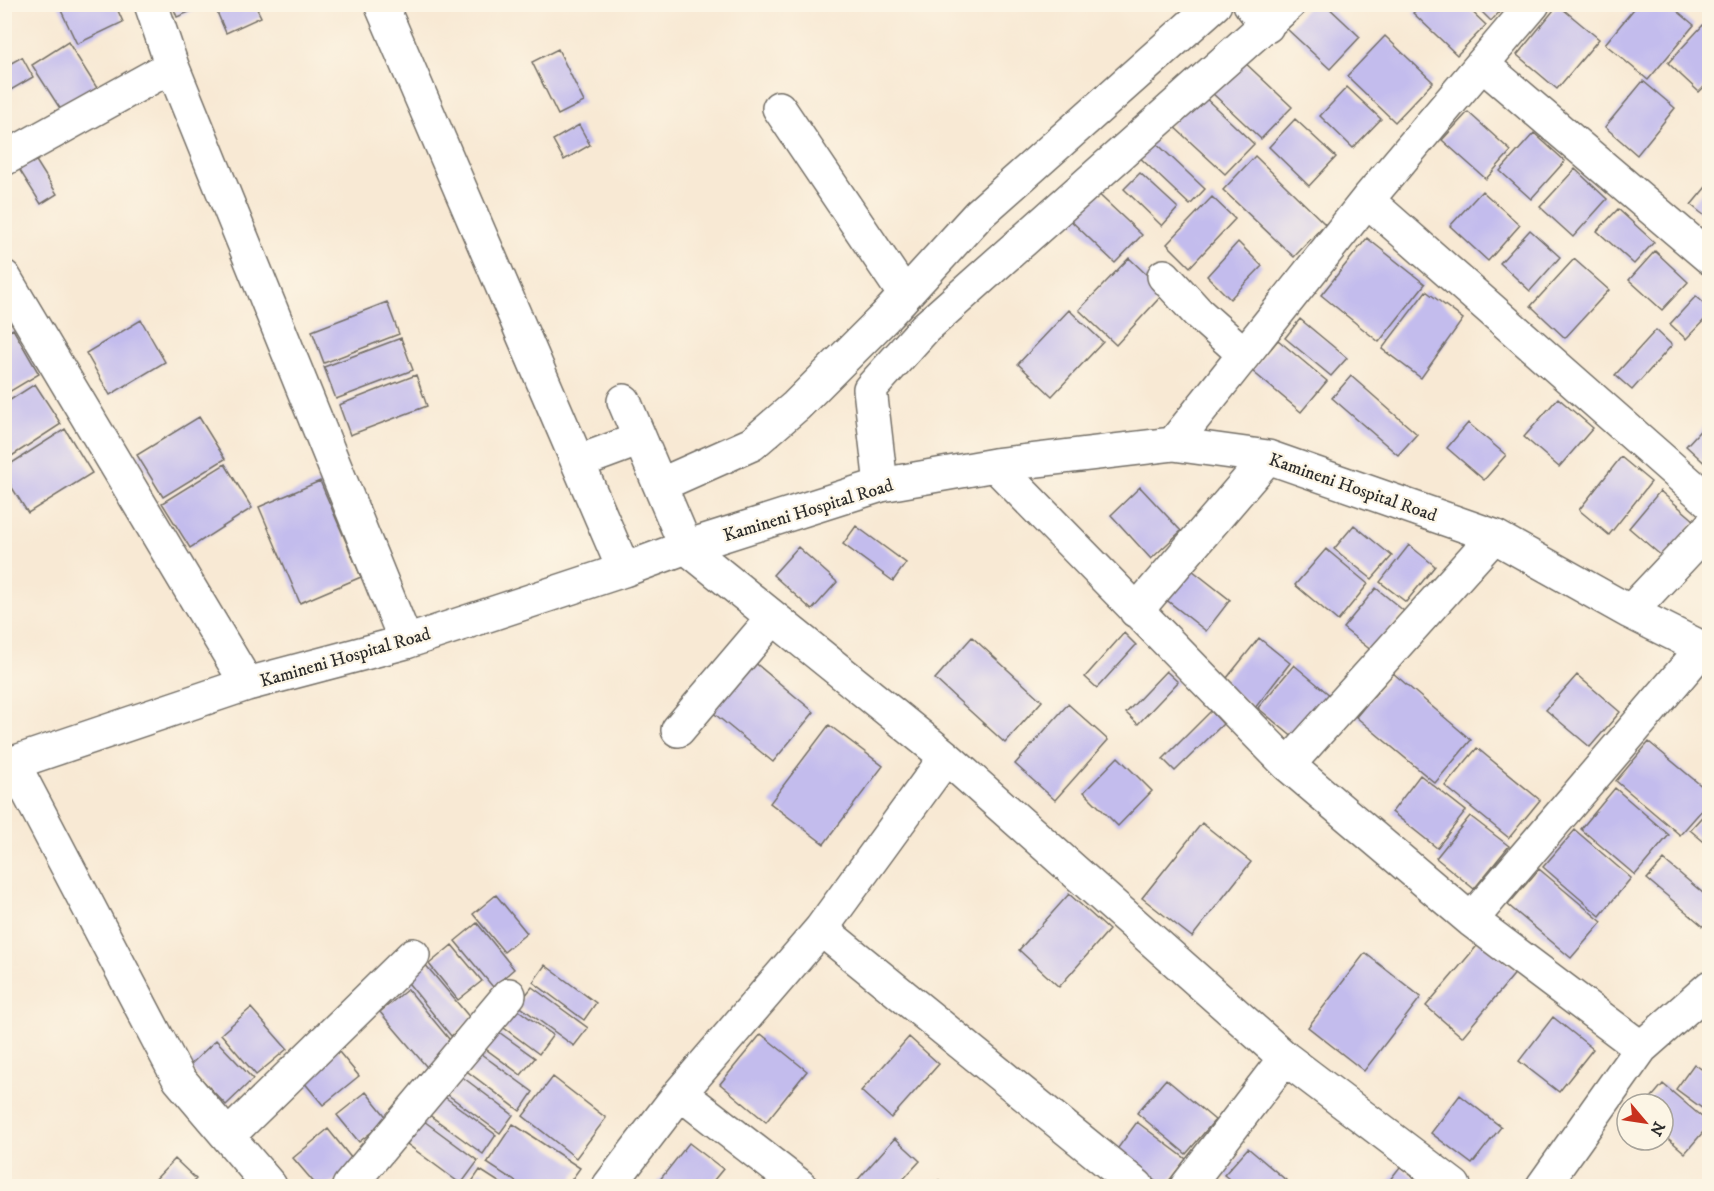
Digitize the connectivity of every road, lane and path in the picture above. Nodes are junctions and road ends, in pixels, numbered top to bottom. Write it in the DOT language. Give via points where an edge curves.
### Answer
graph roads {
  1 [pos="151,4"];
  2 [pos="381,4"];
  3 [pos="1215,4"];
  4 [pos="1533,4"];
  5 [pos="1269,12"];
  6 [pos="1484,65"];
  7 [pos="172,66"];
  8 [pos="779,108"];
  9 [pos="4,159"];
  10 [pos="1368,200"];
  11 [pos="1710,258"];
  12 [pos="1164,276"];
  13 [pos="4,277"];
  14 [pos="905,295"];
  15 [pos="1244,354"];
  16 [pos="624,401"];
  17 [pos="640,439"];
  18 [pos="1173,444"];
  19 [pos="1268,457"];
  20 [pos="578,462"];
  21 [pos="995,465"];
  22 [pos="881,485"];
  23 [pos="660,486"];
  24 [pos="1710,502"];
  25 [pos="1710,527"];
  26 [pos="1494,536"];
  27 [pos="686,547"];
  28 [pos="624,570"];
  29 [pos="1136,611"];
  30 [pos="1630,612"];
  31 [pos="773,618"];
  32 [pos="406,642"];
  33 [pos="1706,650"];
  34 [pos="247,684"];
  35 [pos="678,730"];
  36 [pos="946,758"];
  37 [pos="9,765"];
  38 [pos="1288,765"];
  39 [pos="1471,920"];
  40 [pos="821,929"];
  41 [pos="413,955"];
  42 [pos="1710,987"];
  43 [pos="509,995"];
  44 [pos="1641,1048"];
  45 [pos="1285,1058"];
  46 [pos="680,1093"];
  47 [pos="228,1136"];
  48 [pos="270,1186"];
  49 [pos="349,1186"];
  50 [pos="609,1186"];
  51 [pos="800,1186"];
  52 [pos="1137,1186"];
  53 [pos="1187,1186"];
  54 [pos="1454,1186"];
  55 [pos="1543,1186"];
  1 -- 7 [label="street"];
  2 -- 20 [label="street"];
  3 -- 14 [label="street" via="979,214"];
  4 -- 6 [label="street"];
  5 -- 22 [label="street" via="925,328 870,389"];
  6 -- 10 [label="street"];
  6 -- 11 [label="street"];
  7 -- 9 [label="street"];
  7 -- 32 [label="street"];
  8 -- 14 [label="street"];
  10 -- 15 [label="street"];
  10 -- 24 [label="street"];
  12 -- 15 [label="street"];
  13 -- 34 [label="street"];
  14 -- 23 [label="street" via="796,406 752,444"];
  15 -- 18 [label="street"];
  16 -- 17 [label="street"];
  17 -- 20 [label="street"];
  17 -- 23 [label="street"];
  18 -- 19 [label="street, Kamineni Hospital Road"];
  18 -- 21 [label="street, Kamineni Hospital Road"];
  19 -- 26 [label="street, Kamineni Hospital Road"];
  19 -- 29 [label="street"];
  20 -- 28 [label="street"];
  21 -- 22 [label="street, Kamineni Hospital Road"];
  21 -- 29 [label="street"];
  22 -- 27 [label="street, Kamineni Hospital Road"];
  23 -- 27 [label="street"];
  25 -- 30 [label="street"];
  26 -- 30 [label="street, Kamineni Hospital Road"];
  26 -- 38 [label="street"];
  27 -- 28 [label="street, Kamineni Hospital Road"];
  27 -- 31 [label="street"];
  28 -- 32 [label="street, Kamineni Hospital Road"];
  29 -- 38 [label="street"];
  30 -- 33 [label="street, Kamineni Hospital Road"];
  31 -- 35 [label="street"];
  31 -- 36 [label="street"];
  32 -- 34 [label="street, Kamineni Hospital Road"];
  33 -- 39 [label="street"];
  34 -- 37 [label="street, Kamineni Hospital Road"];
  36 -- 40 [label="street"];
  36 -- 45 [label="street"];
  37 -- 47 [label="street" via="179,1079"];
  38 -- 39 [label="street"];
  39 -- 44 [label="street"];
  40 -- 46 [label="street"];
  40 -- 52 [label="street"];
  41 -- 47 [label="street"];
  42 -- 44 [label="street"];
  43 -- 49 [label="street"];
  44 -- 55 [label="street"];
  45 -- 53 [label="street"];
  45 -- 54 [label="street"];
  46 -- 50 [label="street"];
  46 -- 51 [label="street"];
  47 -- 48 [label="street"];
}
